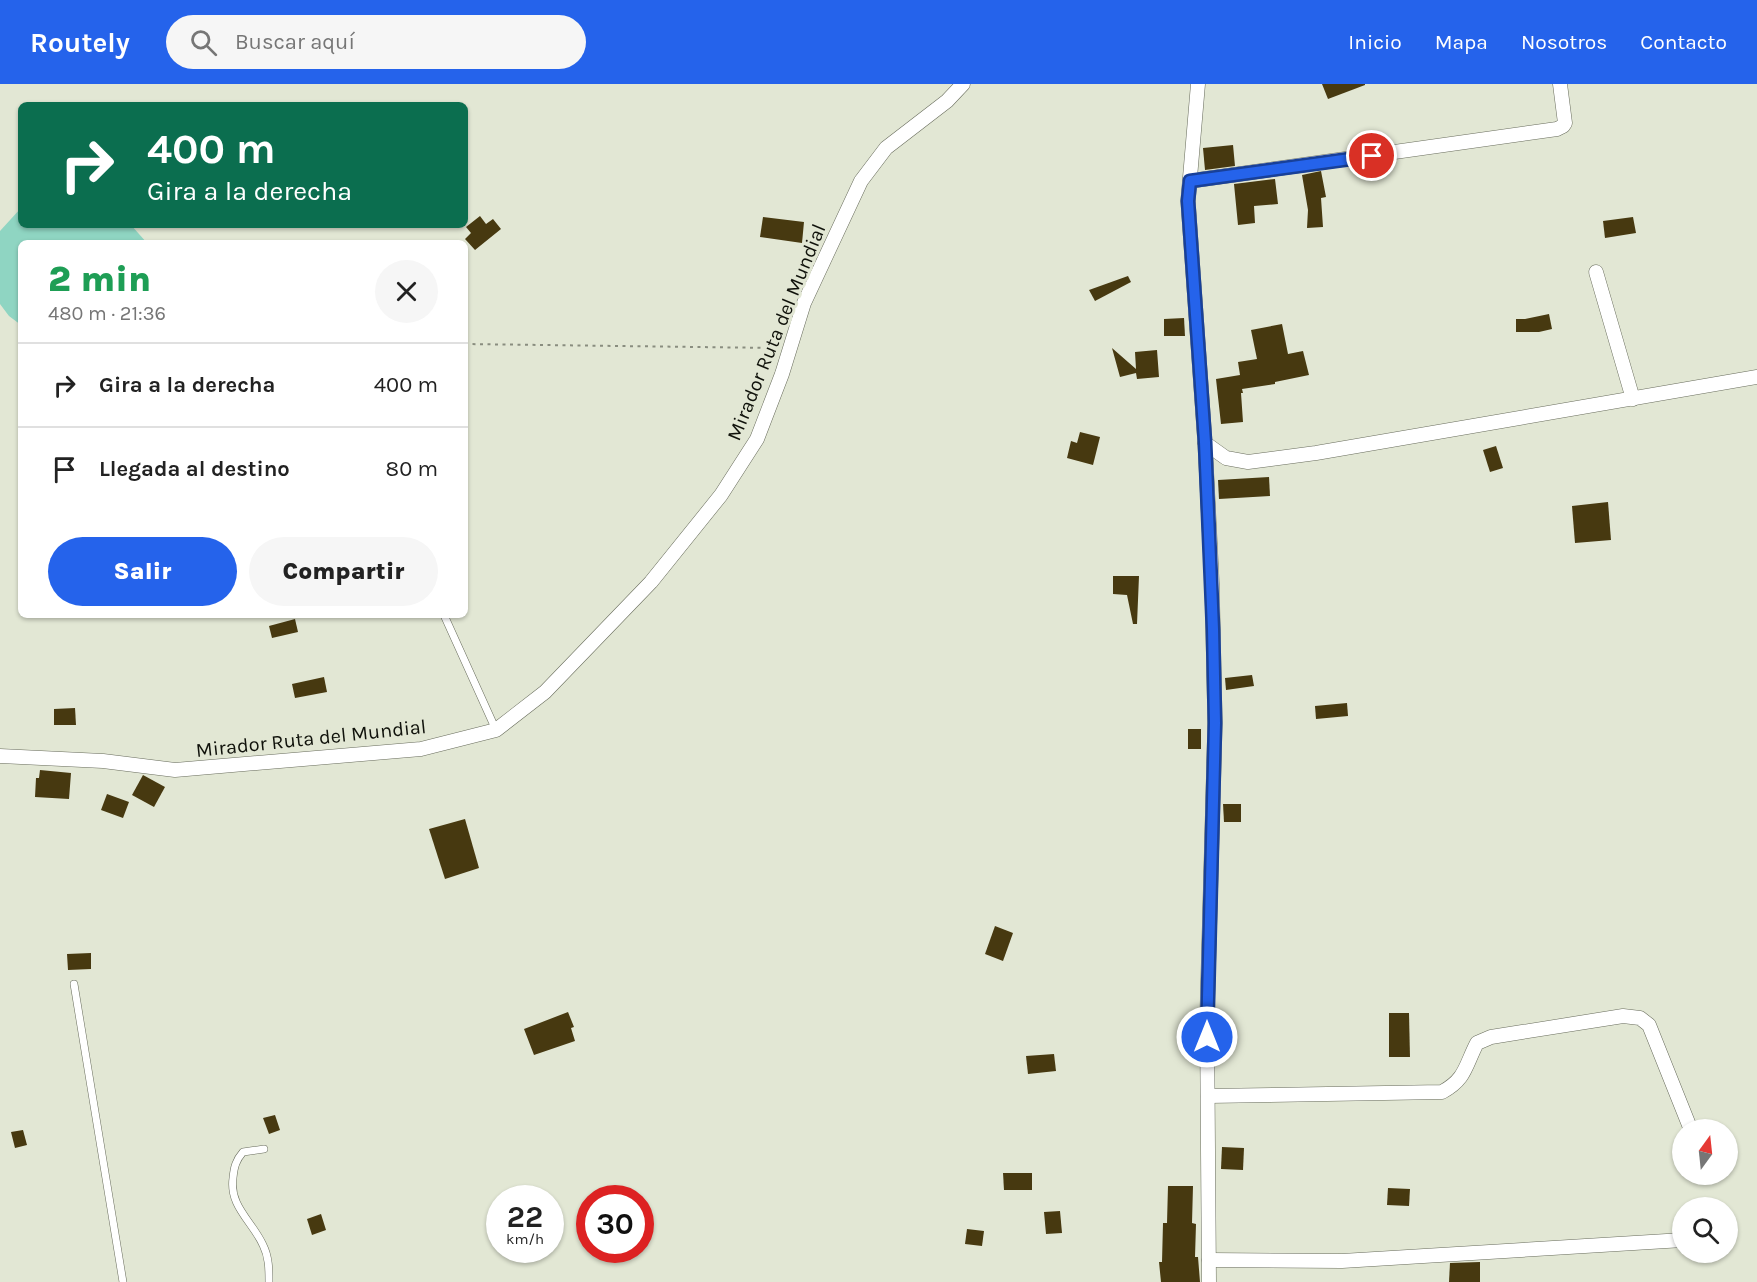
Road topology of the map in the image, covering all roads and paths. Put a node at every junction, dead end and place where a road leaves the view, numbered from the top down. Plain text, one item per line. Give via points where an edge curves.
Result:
1 (963, 84) edge
2 (1198, 84) edge
3 (1560, 84) edge
4 (1190, 181) junction
5 (1596, 272) dead end
6 (468, 344) edge
7 (790, 348) junction
8 (1757, 377) edge
9 (1633, 399) junction
10 (1205, 442) junction
11 (445, 618) edge
12 (496, 730) junction
13 (0, 756) edge
14 (74, 984) dead end
15 (1208, 1096) junction
16 (1687, 1119) edge
17 (264, 1149) dead end
18 (1672, 1241) edge
19 (1209, 1260) junction
20 (123, 1282) edge
21 (269, 1282) edge
22 (1209, 1282) edge

1 - 7 street, Mirador Ruta del Mundial via 947,102 886,148 861,181 804,303
2 - 4 street
3 - 4 street via 1565,123 1557,129
4 - 10 street via 1188,201
5 - 9 street
6 - 7 path
7 - 12 street, Mirador Ruta del Mundial via 757,439 721,495 651,582 544,692
8 - 9 street
9 - 10 street via 1248,462 1226,458
10 - 15 street via 1215,723
11 - 12 lane
12 - 13 street, Mirador Ruta del Mundial via 421,749 175,770 103,761
14 - 20 lane
15 - 16 street via 1442,1092 1462,1078 1477,1043 1491,1037 1623,1016 1640,1018 1650,1025
15 - 19 street
17 - 21 lane via 243,1152 236,1161 231,1190 263,1244 269,1262
18 - 19 street via 1342,1261
19 - 22 street

